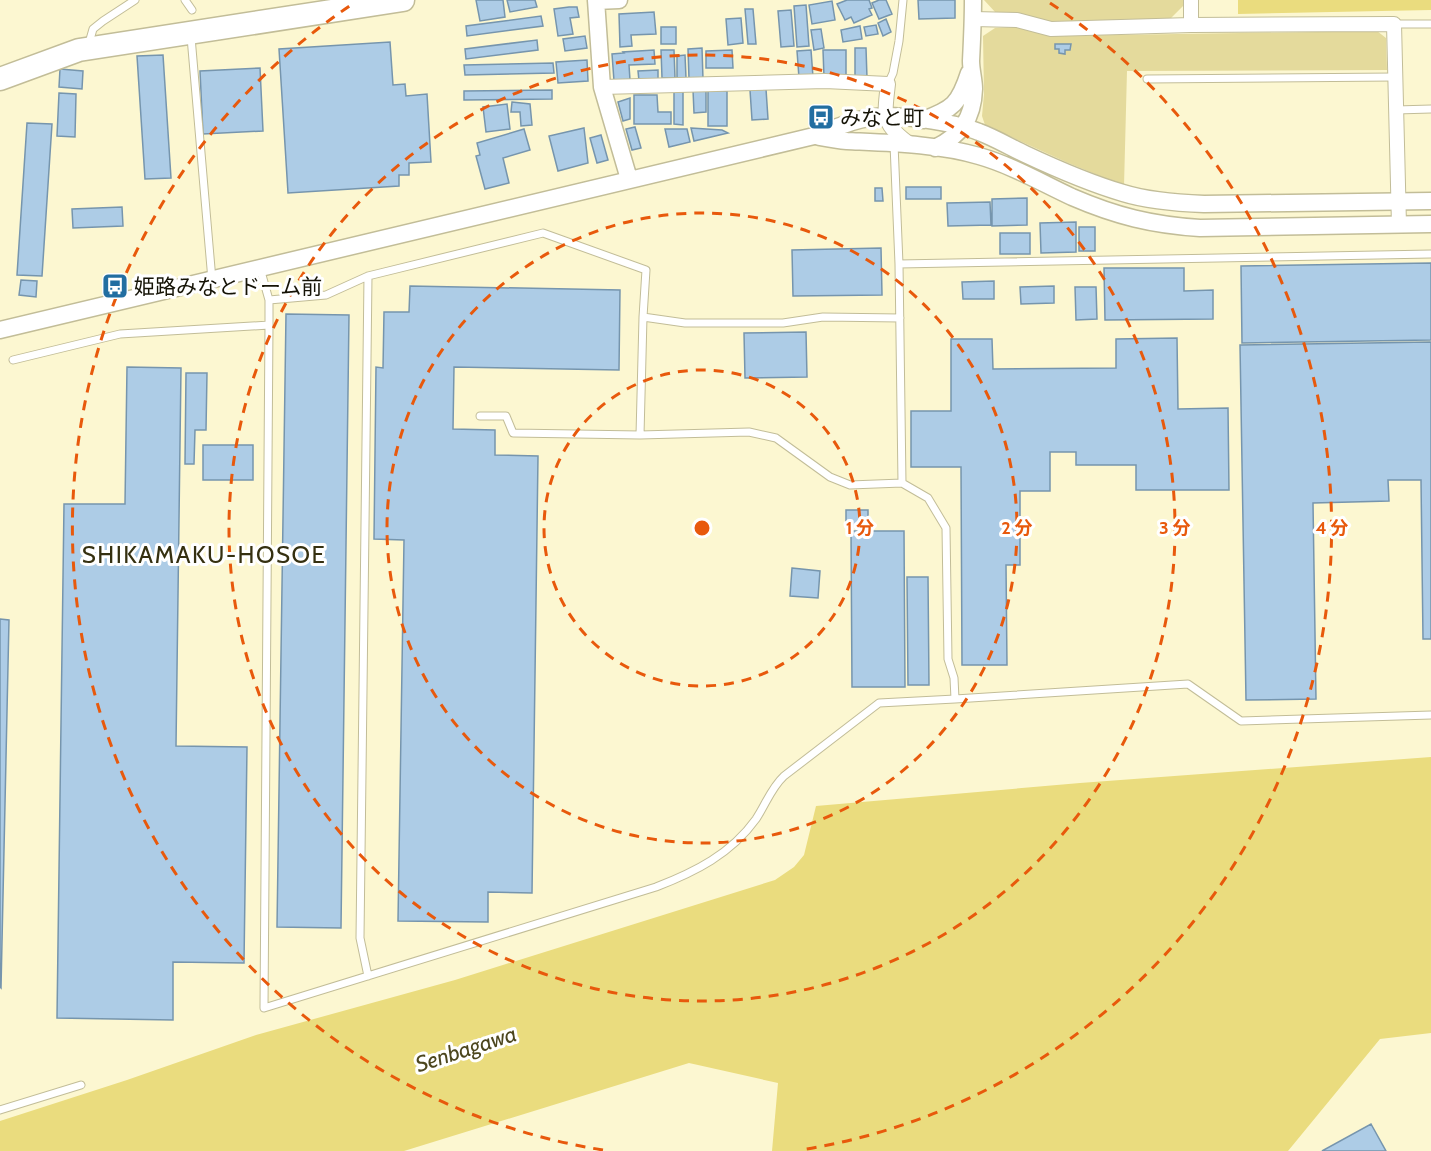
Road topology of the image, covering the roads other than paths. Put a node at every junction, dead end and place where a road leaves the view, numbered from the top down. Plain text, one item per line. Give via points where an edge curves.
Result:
1 (135, 0) edge
2 (185, 0) edge
3 (403, 0) edge
4 (619, 0) edge
5 (903, 0) edge
6 (973, 0) edge
7 (1191, 0) edge
8 (596, 1) edge
9 (192, 10) dead end
10 (973, 19) junction
11 (1394, 24) junction
12 (1431, 24) edge
13 (1191, 26) junction
14 (191, 33) junction
15 (89, 49) junction
16 (971, 65) junction
17 (1395, 77) junction
18 (0, 79) edge
19 (1147, 79) dead end
20 (888, 84) junction
21 (602, 87) junction
22 (958, 100) junction
23 (1431, 109) edge
24 (1396, 110) junction
25 (885, 116) junction
26 (922, 120) junction
27 (963, 127) junction
28 (814, 136) junction
29 (894, 144) junction
30 (911, 145) junction
31 (935, 148) junction
32 (981, 156) junction
33 (629, 179) junction
34 (1431, 201) edge
35 (1399, 202) junction
36 (1431, 224) edge
37 (1399, 225) junction
38 (1431, 254) edge
39 (899, 264) junction
40 (260, 268) junction
41 (368, 276) junction
42 (212, 280) junction
43 (269, 300) junction
44 (643, 317) junction
45 (900, 318) junction
46 (269, 324) junction
47 (0, 330) edge
48 (13, 360) dead end
49 (480, 416) dead end
50 (640, 435) junction
51 (902, 483) junction
52 (955, 699) junction
53 (1431, 715) edge
54 (368, 976) junction
55 (81, 1085) dead end
56 (0, 1110) edge

1 - 15 lane via 93,29
2 - 9 lane
3 - 14 highway
4 - 8 street
5 - 20 lane via 899,41
6 - 10 street
7 - 13 street
8 - 21 street
10 - 13 street via 1017,20 1051,29
10 - 16 street
11 - 12 lane
11 - 13 street
11 - 17 street
14 - 15 highway
14 - 42 lane
15 - 18 highway
16 - 22 street
16 - 27 street via 974,90
17 - 19 lane
17 - 24 street
20 - 21 street via 825,81
20 - 25 street
21 - 33 street
22 - 26 street via 948,109
22 - 27 street
23 - 24 lane
24 - 35 street
25 - 26 street
25 - 28 street via 847,123
25 - 30 street via 892,129
26 - 27 street
27 - 31 street
27 - 32 street via 968,142
27 - 35 street via 1050,166 1148,199 1204,204
28 - 29 street
28 - 33 street
29 - 30 street
29 - 39 lane
30 - 31 street
31 - 32 street
32 - 37 street via 1100,208 1148,223 1200,228
33 - 40 street
34 - 35 street
35 - 37 street
36 - 37 street
38 - 39 lane
39 - 45 lane
40 - 42 street
40 - 43 lane
41 - 43 lane via 326,295
41 - 44 lane via 543,233 646,270
41 - 54 lane via 360,938
42 - 47 street
43 - 46 lane
44 - 45 lane via 685,323
44 - 50 lane
45 - 51 lane
46 - 48 lane via 120,334
46 - 54 lane via 264,1008
49 - 50 lane via 506,417 513,433
50 - 51 lane via 749,432 776,438 830,477 850,485
51 - 52 lane via 928,498 946,528 948,659
52 - 53 lane via 1188,684 1241,721
52 - 54 lane via 879,703 775,784 746,833 718,857 688,874
55 - 56 lane

